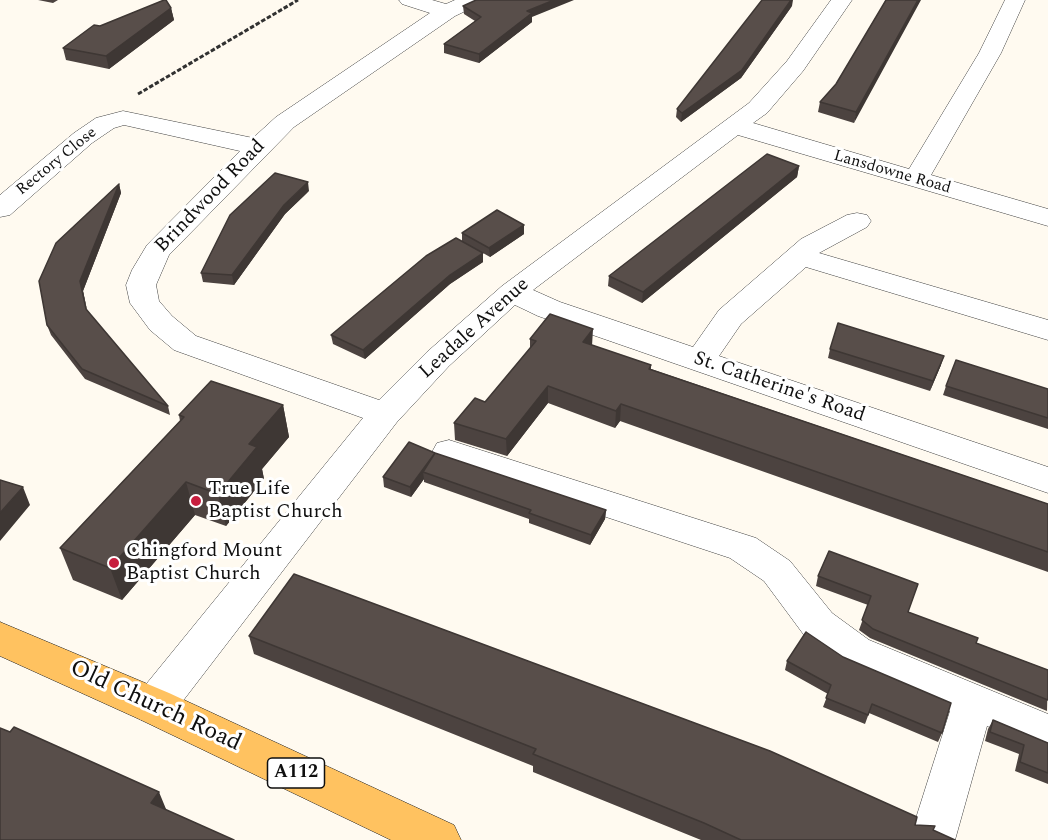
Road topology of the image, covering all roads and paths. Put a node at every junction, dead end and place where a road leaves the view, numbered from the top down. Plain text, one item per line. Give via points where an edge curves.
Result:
1 (298, 0) edge
2 (410, 0) edge
3 (473, 0) edge
4 (842, 0) edge
5 (1016, 0) edge
6 (447, 11) junction
7 (138, 94) joint
8 (123, 118) junction
9 (735, 126) junction
10 (258, 147) junction
11 (916, 179) junction
12 (0, 209) edge
13 (1048, 218) edge
14 (857, 221) dead end
15 (801, 256) junction
16 (512, 292) junction
17 (1048, 330) edge
18 (700, 361) junction
19 (385, 414) junction
20 (449, 452) dead end
21 (1048, 480) edge
22 (0, 638) edge
23 (974, 700) junction
24 (154, 706) junction
25 (1048, 733) edge
26 (438, 840) edge
27 (932, 840) edge

1 - 7 path
2 - 6 street
3 - 6 street, Brindwood Road
4 - 9 street, Leadale Avenue via 777,88
5 - 11 street via 990,53
6 - 10 street, Brindwood Road via 285,122
7 - 8 street
8 - 10 street
8 - 12 street, Rectory Close via 105,123 83,138
9 - 11 street, Lansdowne Road
9 - 16 street, Leadale Avenue
10 - 19 street, Brindwood Road via 157,251 141,285 145,303 185,343
11 - 13 street, Lansdowne Road
14 - 15 street via 812,245
15 - 17 street
15 - 18 street via 730,317
16 - 18 street, St. Catherine's Road via 549,309
16 - 19 street, Leadale Avenue
18 - 21 street, St. Catherine's Road
19 - 24 street, Leadale Avenue
20 - 23 street via 743,548 777,571 818,624 855,652
22 - 24 main road, Old Church Road / A112
23 - 25 street
23 - 27 street
24 - 26 main road, Old Church Road / A112

